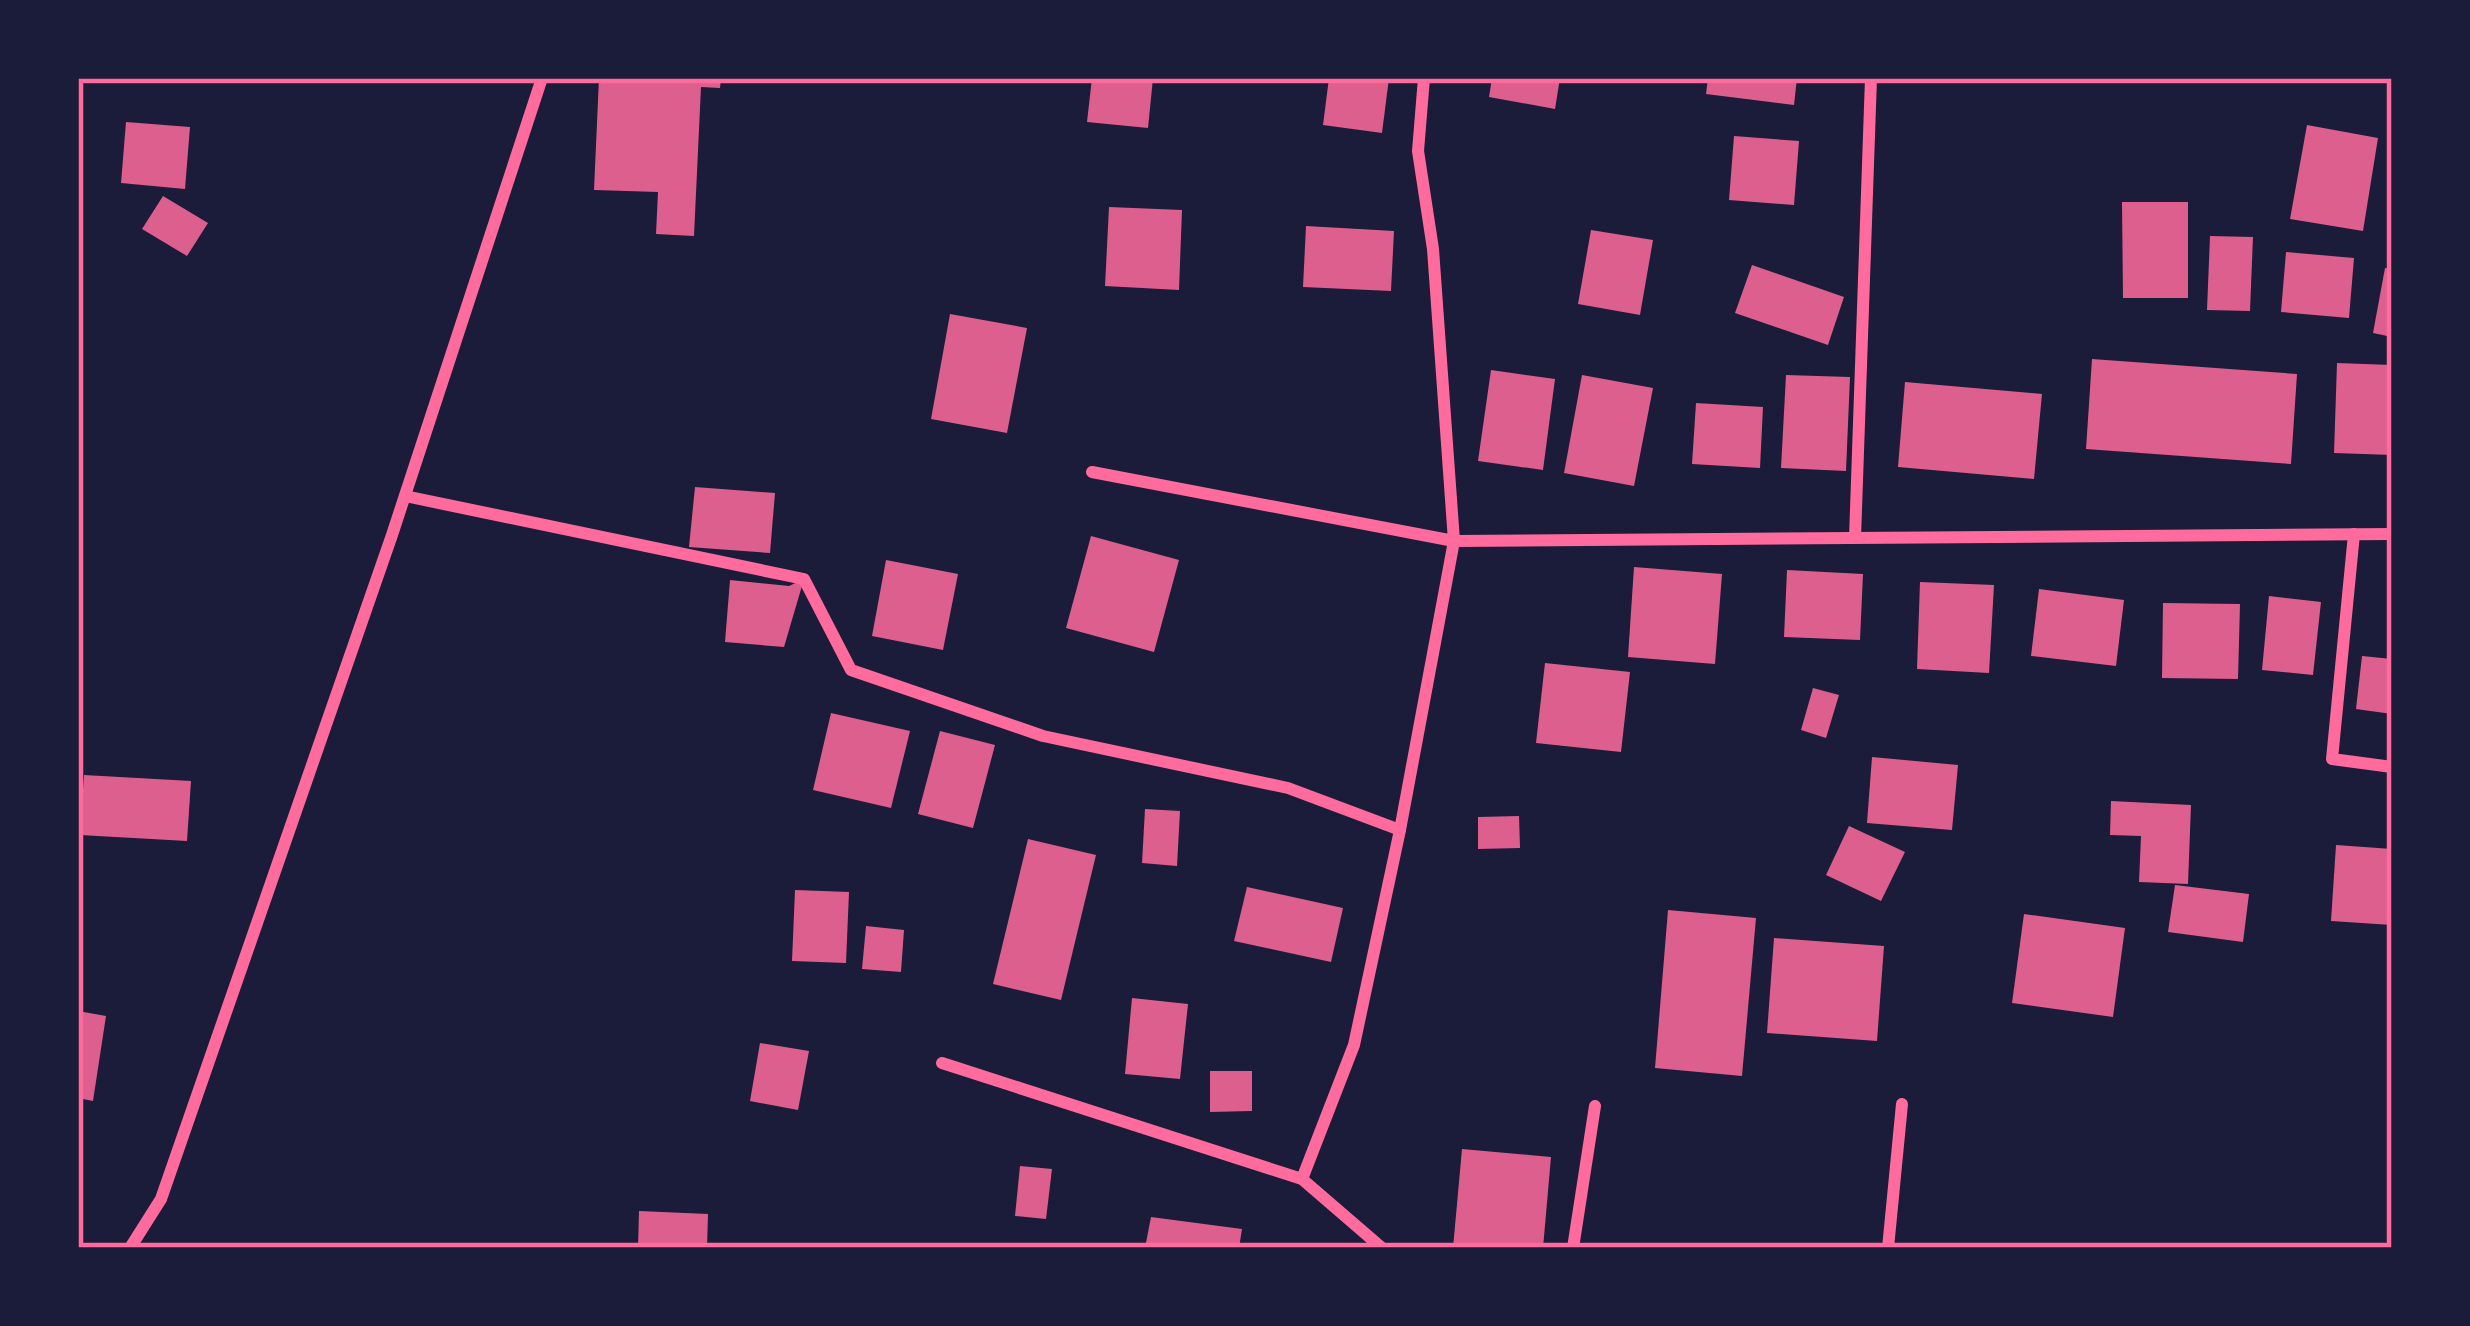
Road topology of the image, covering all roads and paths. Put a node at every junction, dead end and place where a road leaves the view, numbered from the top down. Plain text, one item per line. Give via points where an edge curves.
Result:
1 (542, 78) edge
2 (1424, 78) edge
3 (1871, 78) edge
4 (1092, 472) dead end
5 (405, 496) junction
6 (2354, 534) junction
7 (2392, 534) edge
8 (1855, 538) junction
9 (1454, 541) junction
10 (2392, 767) edge
11 (1400, 830) junction
12 (942, 1063) dead end
13 (1902, 1104) dead end
14 (1595, 1106) dead end
15 (1302, 1179) junction
16 (130, 1248) edge
17 (1382, 1248) edge
18 (1573, 1248) edge
19 (1888, 1248) edge

1 - 5 street
2 - 9 street via 1418,152
3 - 8 street
4 - 9 street
5 - 11 street via 803,579 850,670 1043,736 1288,788
5 - 16 street via 161,1199
6 - 7 street
6 - 8 street
6 - 10 street via 2332,759
8 - 9 street
9 - 11 street
11 - 15 street via 1354,1045
12 - 15 street
13 - 19 street
14 - 18 street
15 - 17 street

